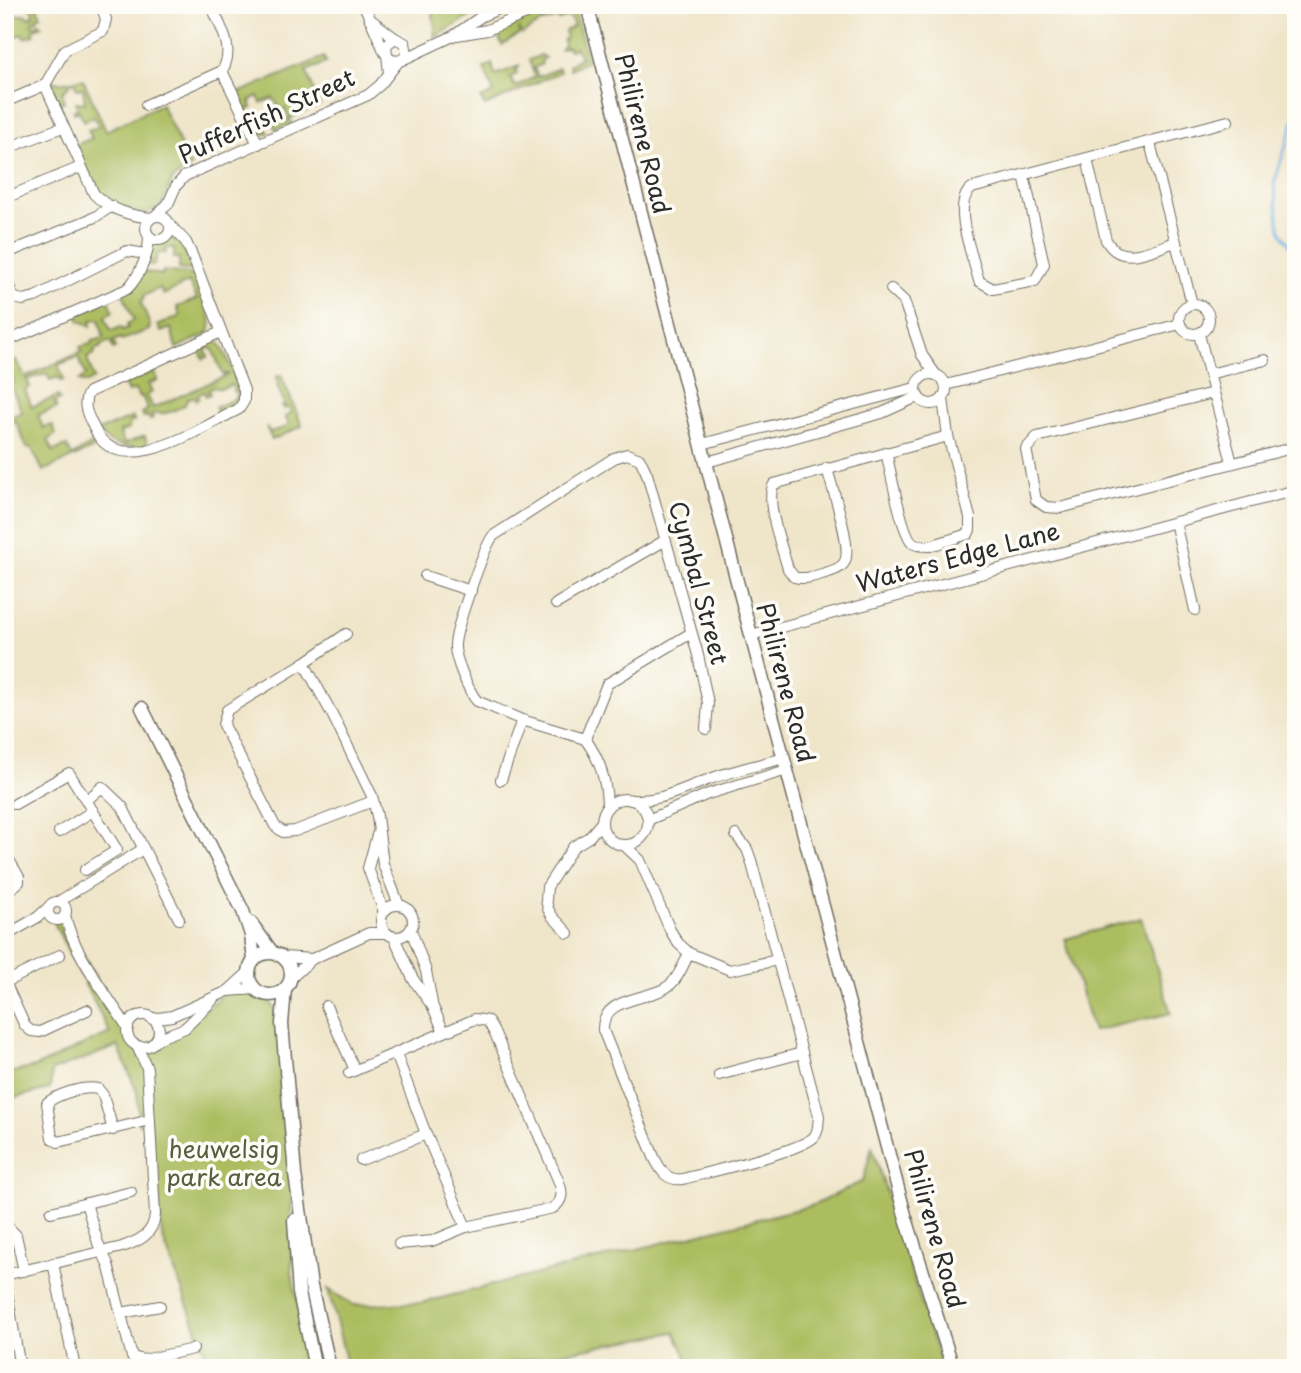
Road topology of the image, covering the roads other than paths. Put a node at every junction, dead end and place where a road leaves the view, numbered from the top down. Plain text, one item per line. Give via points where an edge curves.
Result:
1 (101, 5) edge
2 (211, 5) edge
3 (364, 5) edge
4 (508, 5) edge
5 (548, 5) edge
6 (587, 5) edge
7 (370, 19) junction
8 (453, 36) junction
9 (400, 41) junction
10 (426, 48) junction
11 (386, 55) junction
12 (400, 60) junction
13 (222, 71) junction
14 (389, 73) junction
15 (45, 85) junction
16 (5, 102) edge
17 (146, 105) dead end
18 (1228, 121) dead end
19 (63, 127) junction
20 (258, 144) junction
21 (1150, 144) junction
22 (5, 149) edge
23 (1087, 159) junction
24 (81, 167) junction
25 (1024, 175) junction
26 (5, 198) edge
27 (168, 204) junction
28 (112, 206) junction
29 (135, 217) junction
30 (153, 217) junction
31 (160, 231) junction
32 (1176, 242) junction
33 (148, 251) junction
34 (5, 254) edge
35 (5, 278) edge
36 (891, 289) dead end
37 (10, 300) edge
38 (1192, 304) junction
39 (1180, 324) junction
40 (220, 332) junction
41 (1199, 334) junction
42 (5, 342) edge
43 (922, 355) junction
44 (1265, 360) dead end
45 (1209, 374) junction
46 (936, 375) junction
47 (921, 377) junction
48 (946, 385) junction
49 (916, 392) junction
50 (1213, 393) junction
51 (938, 402) junction
52 (763, 428) junction
53 (948, 436) junction
54 (702, 444) junction
55 (768, 445) junction
56 (1288, 449) dead end
57 (886, 452) junction
58 (707, 462) junction
59 (1232, 463) junction
60 (827, 468) junction
61 (1296, 490) edge
62 (1175, 523) junction
63 (664, 541) junction
64 (425, 576) dead end
65 (471, 591) junction
66 (556, 604) dead end
67 (1195, 610) dead end
68 (691, 633) junction
69 (346, 634) dead end
70 (751, 635) junction
71 (304, 663) junction
72 (142, 708) dead end
73 (522, 720) junction
74 (706, 729) dead end
75 (584, 739) junction
76 (785, 764) junction
77 (712, 778) junction
78 (501, 780) dead end
79 (607, 781) junction
80 (715, 792) junction
81 (87, 800) junction
82 (628, 800) junction
83 (373, 801) junction
84 (15, 804) dead end
85 (607, 808) junction
86 (93, 811) junction
87 (648, 820) junction
88 (602, 822) junction
89 (379, 831) junction
90 (59, 832) dead end
91 (736, 835) dead end
92 (589, 837) junction
93 (641, 838) junction
94 (610, 839) junction
95 (624, 845) junction
96 (143, 849) junction
97 (5, 853) edge
98 (640, 860) junction
99 (85, 870) dead end
100 (389, 877) junction
101 (374, 884) junction
102 (5, 893) edge
103 (399, 905) junction
104 (243, 911) junction
105 (59, 913) junction
106 (382, 915) junction
107 (179, 919) dead end
108 (411, 930) junction
109 (369, 933) junction
110 (568, 933) dead end
111 (390, 935) junction
112 (5, 936) edge
113 (689, 953) junction
114 (60, 955) dead end
115 (278, 955) junction
116 (421, 956) junction
117 (312, 959) junction
118 (778, 960) junction
119 (405, 963) junction
120 (251, 966) junction
121 (5, 982) edge
122 (288, 984) junction
123 (228, 991) junction
124 (261, 992) junction
125 (214, 998) junction
126 (114, 1005) junction
127 (327, 1006) dead end
128 (433, 1007) junction
129 (87, 1010) dead end
130 (141, 1016) junction
131 (172, 1016) junction
132 (152, 1018) junction
133 (282, 1024) junction
134 (128, 1028) junction
135 (444, 1032) junction
136 (156, 1040) junction
137 (137, 1046) junction
138 (802, 1053) junction
139 (396, 1054) junction
140 (146, 1068) junction
141 (719, 1075) dead end
142 (150, 1120) junction
143 (113, 1130) junction
144 (426, 1134) junction
145 (361, 1160) dead end
146 (295, 1174) junction
147 (131, 1192) dead end
148 (86, 1203) junction
149 (51, 1212) dead end
150 (466, 1227) junction
151 (5, 1229) edge
152 (400, 1244) dead end
153 (101, 1251) junction
154 (53, 1263) junction
155 (24, 1270) junction
156 (5, 1278) edge
157 (160, 1306) dead end
158 (121, 1313) junction
159 (193, 1349) dead end
160 (20, 1368) edge
161 (75, 1368) edge
162 (315, 1368) edge
163 (330, 1368) edge
164 (953, 1368) edge

1 - 15 street via 106,19 103,31 65,50
2 - 13 street via 228,45
3 - 7 street, Pufferfish Street
4 - 8 street, Pufferfish Street
5 - 8 street, Pufferfish Street via 487,30
6 - 54 street, Philirene Road
7 - 9 street
7 - 11 street, Pufferfish Street
8 - 10 street, Pufferfish Street
9 - 10 street
9 - 11 street via 388,42
9 - 12 street, Pufferfish Street via 408,50
10 - 12 street, Pufferfish Street
11 - 12 street
11 - 14 street, Pufferfish Street
12 - 14 street, Pufferfish Street
13 - 17 street
13 - 20 street
14 - 20 street, Pufferfish Street via 368,95
15 - 16 street
15 - 19 street
18 - 21 street
19 - 22 street
19 - 24 street
20 - 27 street, Pufferfish Street via 184,176
21 - 23 street
21 - 32 street
23 - 25 street
23 - 32 street via 1114,252 1126,256
24 - 26 street
24 - 28 street via 94,194
25 - 25 street via 972,188 964,196 961,211 979,281 993,289 1035,281 1044,264
27 - 30 street, Pufferfish Street
27 - 31 street
28 - 29 street
28 - 34 street
29 - 30 street
29 - 31 street
30 - 31 street, Pufferfish Street
30 - 31 street via 162,216
31 - 33 street, Pufferfish Street
31 - 40 street via 182,237
32 - 38 street
33 - 37 street via 127,251 35,297
33 - 42 street, Pufferfish Street via 135,280 123,291
35 - 37 street
36 - 43 street via 904,301
38 - 39 street via 1182,310
38 - 41 street via 1204,307 1209,315 1208,327
39 - 41 street via 1188,333
39 - 48 street
40 - 40 street via 89,392 85,406 100,439 124,451 146,452 239,409 244,390
41 - 45 street
43 - 46 street
43 - 47 street
44 - 45 street
45 - 50 street
46 - 47 street
46 - 48 street
47 - 49 street
48 - 51 street
49 - 51 street via 924,403
49 - 52 street
49 - 55 street via 882,413
50 - 59 street
50 - 59 street via 1037,437 1027,449 1033,492 1041,504 1060,508
51 - 53 street
52 - 54 street
52 - 55 street
53 - 57 street
53 - 57 street via 970,530 965,536 930,546 913,543 907,534
54 - 58 street, Philirene Road
55 - 58 street
56 - 59 street
57 - 60 street
58 - 70 street, Philirene Road
60 - 60 street via 779,481 771,489 788,569 798,579 835,570 846,559
61 - 62 street, Waters Edge Lane
62 - 67 street
62 - 70 street, Waters Edge Lane
63 - 65 street, Cymbal Street via 643,463 627,454 498,531 486,546
63 - 66 street
63 - 68 street, Cymbal Street
64 - 65 street
65 - 73 street via 455,645 473,697 483,706
68 - 74 street, Cymbal Street via 708,703
68 - 75 street via 607,684
69 - 71 street
70 - 76 street, Philirene Road
71 - 83 street
71 - 83 street via 227,710 223,720 226,732 275,826 283,832
72 - 104 street
73 - 75 street
73 - 78 street
75 - 79 street
76 - 77 street
76 - 80 street
76 - 164 street, Philirene Road via 905,1214
77 - 80 street
77 - 82 street via 665,798
79 - 82 street
79 - 85 street
80 - 87 street
81 - 84 street via 69,773
81 - 86 street
81 - 96 street via 102,787 122,806
82 - 85 street
82 - 87 street via 644,810
83 - 89 street
85 - 88 street
86 - 90 street
86 - 99 street via 117,850
87 - 93 street
88 - 92 street
88 - 94 street
89 - 100 street
89 - 101 street via 368,864
91 - 118 street via 751,860
92 - 94 street
92 - 110 street via 573,847 545,893 552,916
93 - 95 street
93 - 98 street
94 - 95 street
95 - 98 street
96 - 105 street via 68,895
96 - 107 street
97 - 102 street via 19,882
98 - 113 street via 670,930
100 - 101 street
100 - 103 street
101 - 106 street
103 - 106 street
103 - 108 street via 411,915
104 - 115 street
104 - 120 street via 252,939
105 - 112 street via 38,917
105 - 126 street via 99,987
106 - 109 street
106 - 111 street via 381,923
108 - 111 street via 403,936
108 - 116 street
109 - 111 street
109 - 117 street
111 - 119 street
113 - 118 street via 730,970
113 - 138 street via 671,984 612,1008 603,1021 664,1175 683,1179 789,1149 814,1136 819,1116
114 - 121 street
115 - 117 street
115 - 120 street via 259,956
115 - 122 street via 290,966
116 - 119 street
116 - 128 street
117 - 122 street
118 - 138 street
119 - 128 street
120 - 123 street
120 - 124 street via 252,984
121 - 129 street via 31,1031
122 - 124 street via 275,995
122 - 133 street
123 - 124 street
123 - 125 street
124 - 133 street
125 - 131 street
125 - 136 street via 184,1028
126 - 130 street
126 - 134 street
127 - 139 street via 352,1071
128 - 135 street
130 - 132 street
130 - 134 street
131 - 132 street
131 - 136 street
132 - 136 street via 159,1028
133 - 146 street
134 - 137 street via 129,1039
135 - 139 street
135 - 150 street via 474,1019 490,1025 562,1193 554,1208
136 - 137 street
136 - 140 street
137 - 140 street
138 - 141 street
139 - 144 street
140 - 142 street
142 - 143 street
142 - 153 street via 154,1225 139,1240
143 - 143 street via 55,1141 47,1103 80,1090 98,1089
144 - 145 street
144 - 150 street
146 - 162 street via 298,1285
146 - 163 street via 307,1266
147 - 148 street
148 - 149 street
148 - 153 street
150 - 152 street via 432,1241
151 - 155 street via 16,1234
153 - 154 street
153 - 158 street
154 - 155 street
154 - 161 street
155 - 156 street
156 - 160 street
157 - 158 street
158 - 159 street via 134,1360

